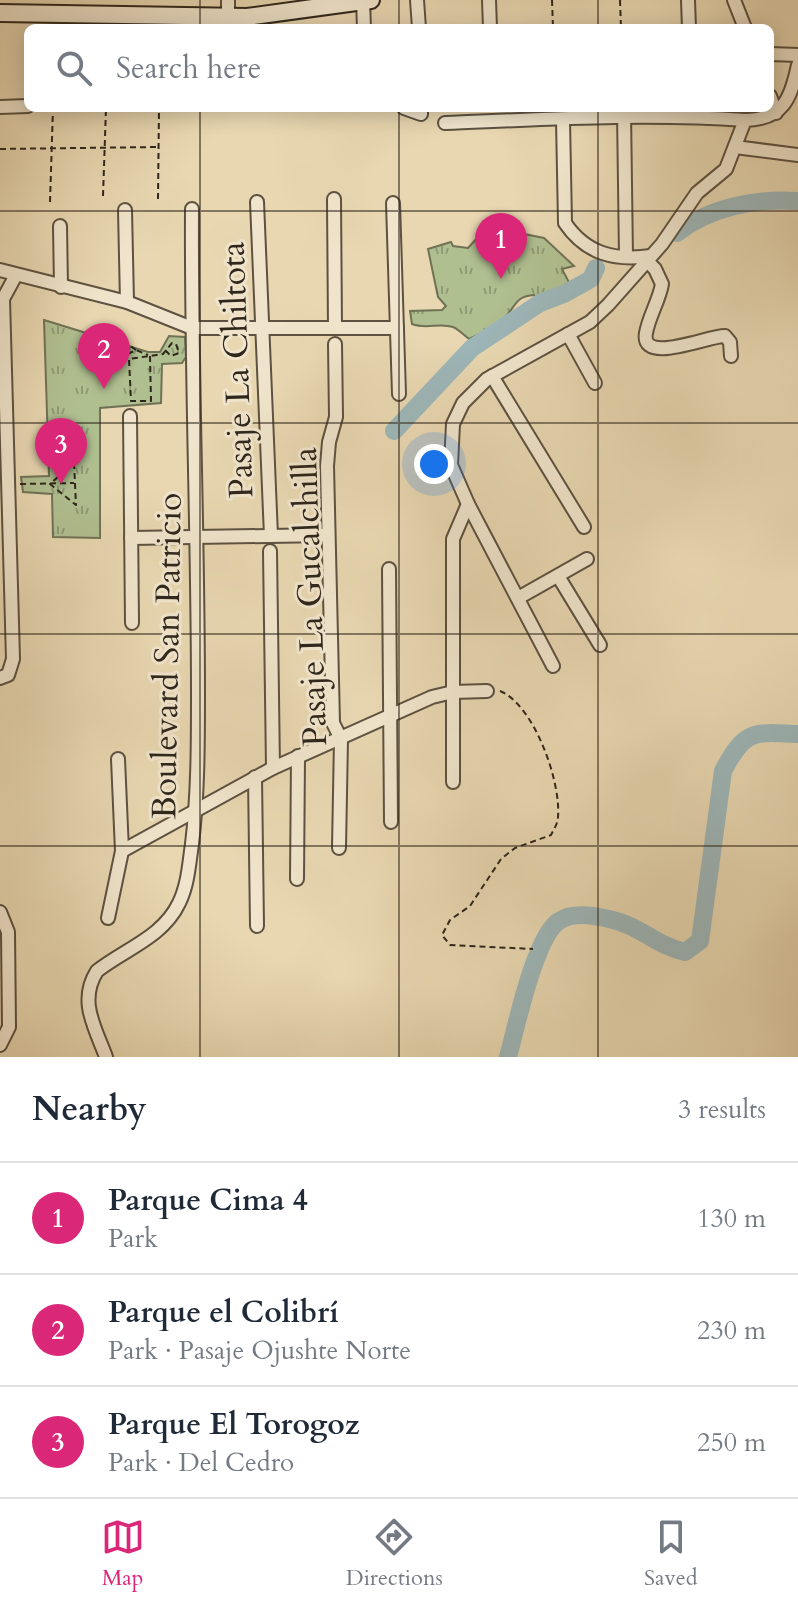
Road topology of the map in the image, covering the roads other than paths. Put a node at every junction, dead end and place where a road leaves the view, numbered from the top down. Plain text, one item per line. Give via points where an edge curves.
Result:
1 (417, 0) edge
2 (489, 0) edge
3 (688, 0) edge
4 (734, 0) edge
5 (366, 1) edge
6 (293, 6) edge
7 (40, 7) edge
8 (94, 8) edge
9 (161, 8) edge
10 (0, 13) edge
11 (234, 16) edge
12 (364, 24) edge
13 (419, 24) edge
14 (490, 24) edge
15 (689, 24) edge
16 (743, 24) edge
17 (774, 54) edge
18 (798, 55) edge
19 (798, 65) edge
20 (24, 106) edge
21 (0, 107) edge
22 (786, 109) edge
23 (624, 112) edge
24 (492, 114) edge
25 (563, 120) junction
26 (745, 120) junction
27 (445, 123) dead end
28 (735, 147) junction
29 (798, 155) edge
30 (334, 199) dead end
31 (257, 202) dead end
32 (393, 203) dead end
33 (192, 209) dead end
34 (125, 210) dead end
35 (60, 226) dead end
36 (626, 257) junction
37 (649, 258) junction
38 (0, 270) edge
39 (16, 275) junction
40 (61, 287) junction
41 (2, 299) edge
42 (127, 302) junction
43 (192, 328) junction
44 (264, 328) junction
45 (335, 328) junction
46 (397, 328) junction
47 (568, 334) junction
48 (335, 344) dead end
49 (731, 356) dead end
50 (2, 359) edge
51 (492, 376) junction
52 (595, 383) dead end
53 (399, 394) dead end
54 (130, 416) dead end
55 (3, 420) edge
56 (4, 485) edge
57 (468, 504) junction
58 (584, 527) dead end
59 (328, 535) junction
60 (271, 536) junction
61 (198, 537) junction
62 (131, 538) junction
63 (5, 550) edge
64 (270, 551) dead end
65 (587, 559) dead end
66 (389, 569) dead end
67 (558, 576) junction
68 (518, 598) junction
69 (6, 617) edge
70 (132, 623) dead end
71 (600, 645) dead end
72 (553, 666) dead end
73 (0, 678) edge
74 (487, 691) road end
75 (453, 692) junction
76 (390, 716) junction
77 (341, 739) junction
78 (298, 756) junction
79 (118, 759) dead end
80 (273, 768) junction
81 (255, 777) junction
82 (453, 782) dead end
83 (196, 811) junction
84 (391, 822) dead end
85 (339, 848) dead end
86 (122, 851) junction
87 (297, 879) dead end
88 (0, 912) edge
89 (108, 918) dead end
90 (257, 926) dead end
91 (0, 1045) edge
92 (106, 1057) edge

1 - 13 street
2 - 14 street
3 - 15 street
4 - 16 street
5 - 6 street
5 - 12 street
6 - 11 street
7 - 8 street
7 - 10 street
8 - 9 street
9 - 11 street
17 - 18 street
19 - 22 street
20 - 21 street
22 - 26 street
23 - 25 street
23 - 26 street
23 - 36 street
24 - 25 street
24 - 27 street
25 - 36 street via 565,223 590,250
26 - 28 street
28 - 29 street
28 - 37 street via 726,169 697,193
30 - 45 street
31 - 44 street, Pasaje La Chiltota
32 - 46 street
33 - 43 street, Boulevard San Patricio
34 - 42 street
35 - 40 street
36 - 37 street
37 - 47 street via 590,322
37 - 49 street via 662,284 646,333 648,345 666,349 725,336
38 - 39 street
39 - 40 street
39 - 41 street
40 - 42 street
41 - 50 street
42 - 43 street
43 - 44 street
43 - 61 street, Boulevard San Patricio
44 - 45 street
44 - 60 street, Pasaje La Chiltota
45 - 46 street
46 - 53 street
47 - 51 street
47 - 52 street
48 - 59 street, Pasaje La Gucalchilla
50 - 55 street
51 - 57 street via 463,403 453,424 451,465
51 - 58 street
54 - 62 street
55 - 56 street
56 - 63 street
57 - 68 street
57 - 75 street via 453,539
59 - 60 street
59 - 77 street, Pasaje La Gucalchilla via 333,723
60 - 61 street
61 - 62 street
61 - 83 street, Boulevard San Patricio
62 - 70 street
63 - 69 street
64 - 80 street
65 - 67 street
66 - 76 street
67 - 68 street
67 - 71 street
68 - 72 street
69 - 73 street via 12,668
74 - 75 street
75 - 76 street
75 - 82 street
76 - 77 street
76 - 84 street
77 - 78 street
77 - 85 street, Pasaje La Gucalchilla
78 - 80 street
78 - 87 street
79 - 86 street
80 - 81 street
81 - 83 street
81 - 90 street
83 - 86 street
83 - 92 street, Boulevard San Patricio via 188,877 171,918 97,971 90,982 88,1006
86 - 89 street
88 - 91 street via 8,932 9,1027

